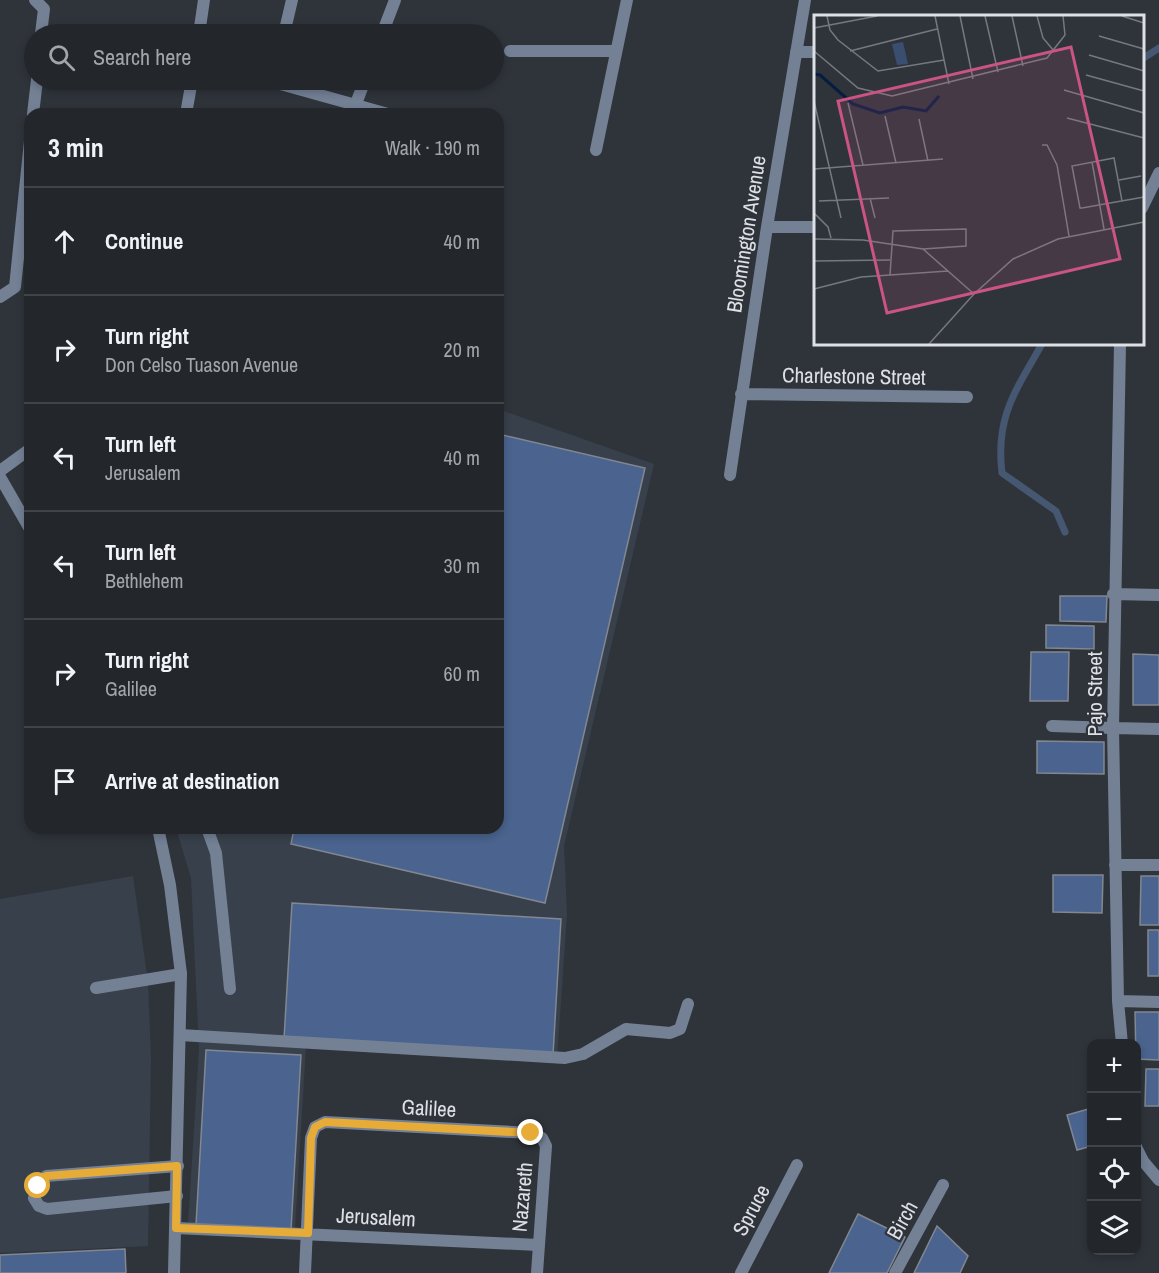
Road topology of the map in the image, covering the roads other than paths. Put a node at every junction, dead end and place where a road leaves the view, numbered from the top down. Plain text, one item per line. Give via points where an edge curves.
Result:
1 (36, 0) edge
2 (204, 0) edge
3 (292, 0) edge
4 (395, 0) edge
5 (627, 0) edge
6 (805, 0) edge
7 (42, 24) edge
8 (200, 24) edge
9 (286, 24) edge
10 (386, 24) edge
11 (510, 51) dead end
12 (616, 51) junction
13 (796, 52) junction
14 (814, 52) edge
15 (36, 90) edge
16 (190, 90) edge
17 (300, 90) edge
18 (361, 90) edge
19 (34, 108) edge
20 (187, 108) edge
21 (351, 108) edge
22 (354, 108) edge
23 (596, 150) dead end
24 (1159, 173) edge
25 (24, 199) edge
26 (1144, 206) edge
27 (766, 227) junction
28 (814, 227) edge
29 (0, 297) edge
30 (1120, 345) edge
31 (741, 394) junction
32 (967, 397) dead end
33 (24, 453) edge
34 (0, 471) edge
35 (730, 475) dead end
36 (0, 477) edge
37 (24, 518) edge
38 (1113, 594) junction
39 (1159, 595) edge
40 (1052, 726) dead end
41 (1113, 728) junction
42 (1159, 729) edge
43 (159, 834) edge
44 (209, 834) edge
45 (1115, 865) junction
46 (1159, 865) edge
47 (181, 974) junction
48 (96, 988) dead end
49 (230, 988) dead end
50 (1118, 1001) junction
51 (1159, 1002) edge
52 (688, 1004) dead end
53 (180, 1035) junction
54 (1122, 1039) edge
55 (531, 1133) joint
56 (1141, 1156) edge
57 (177, 1166) junction
58 (797, 1166) dead end
59 (1159, 1180) edge
60 (943, 1185) dead end
61 (177, 1196) junction
62 (176, 1228) junction
63 (308, 1233) junction
64 (537, 1245) junction
65 (174, 1273) edge
66 (305, 1273) edge
67 (537, 1273) edge
68 (741, 1273) edge
69 (895, 1273) edge

1 - 7 street via 44,9
2 - 8 street
3 - 9 street
4 - 10 street
5 - 12 street
6 - 13 street, Bloomington Avenue
11 - 12 street
12 - 23 street
13 - 14 street
13 - 27 street, Bloomington Avenue
15 - 19 street
16 - 20 street
17 - 21 street
18 - 22 street
24 - 26 street
25 - 29 street via 15,287
27 - 28 street
27 - 31 street, Bloomington Avenue
30 - 38 street, Pajo Street
31 - 32 street, Charlestone Street
31 - 35 street, Bloomington Avenue
33 - 34 street
36 - 37 street
38 - 39 street
38 - 41 street, Pajo Street
40 - 41 street
41 - 42 street
41 - 45 street, Pajo Street
43 - 47 street
44 - 49 street via 216,853
45 - 46 street
45 - 50 street, Pajo Street
47 - 48 street
47 - 53 street
50 - 51 street
50 - 54 street, Pajo Street
52 - 53 street via 680,1029 670,1033 621,1031 583,1054 565,1058
53 - 57 street
55 - 63 street, Galilee via 325,1122 315,1127 311,1138
55 - 64 street, Nazareth via 542,1138 546,1146
56 - 59 street
57 - 61 street
57 - 61 street via 46,1176 34,1198 47,1209
58 - 68 street, Spruce
60 - 69 street, Birch
61 - 62 street
62 - 63 street, Jerusalem
62 - 65 street
63 - 64 street, Jerusalem
63 - 66 street
64 - 67 street, Nazareth

